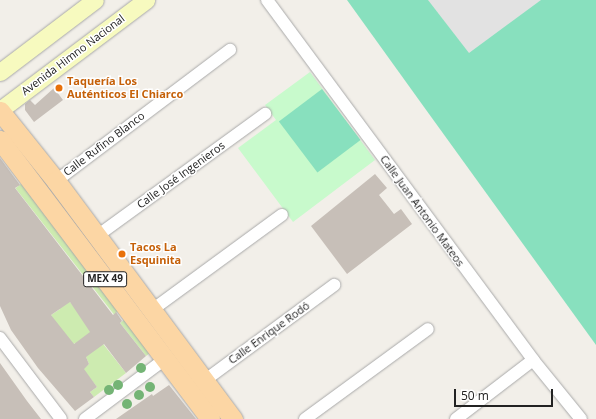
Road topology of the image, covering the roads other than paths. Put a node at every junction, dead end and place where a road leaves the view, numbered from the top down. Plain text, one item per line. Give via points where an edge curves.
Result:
1 (95, 0) edge
2 (146, 0) edge
3 (267, 0) edge
4 (230, 50) dead end
5 (0, 72) edge
6 (0, 111) edge
7 (265, 114) dead end
8 (0, 140) edge
9 (56, 181) junction
10 (282, 215) dead end
11 (97, 236) junction
12 (334, 285) dead end
13 (152, 310) junction
14 (428, 329) dead end
15 (0, 338) edge
16 (165, 359) junction
17 (533, 360) junction
18 (204, 381) junction
19 (61, 419) edge
20 (85, 419) edge
21 (210, 419) edge
22 (233, 419) edge
23 (305, 419) edge
24 (456, 419) edge
25 (580, 419) edge

1 - 5 main road
2 - 6 main road, Avenida Himno Nacional
3 - 17 street, Calle Juan Antonio Mateos
4 - 9 street, Calle Rufino Blanco
6 - 9 main road, MEX 49
7 - 11 street, Calle José Ingenieros
8 - 16 main road, MEX 49
9 - 11 main road, MEX 49
10 - 13 street
11 - 13 main road, MEX 49
12 - 18 street, Calle Enrique Rodó
13 - 18 main road, MEX 49
14 - 23 street
15 - 19 street
16 - 20 street
16 - 21 main road, MEX 49
17 - 24 street
17 - 25 street, Calle Juan Antonio Mateos
18 - 22 main road, MEX 49

